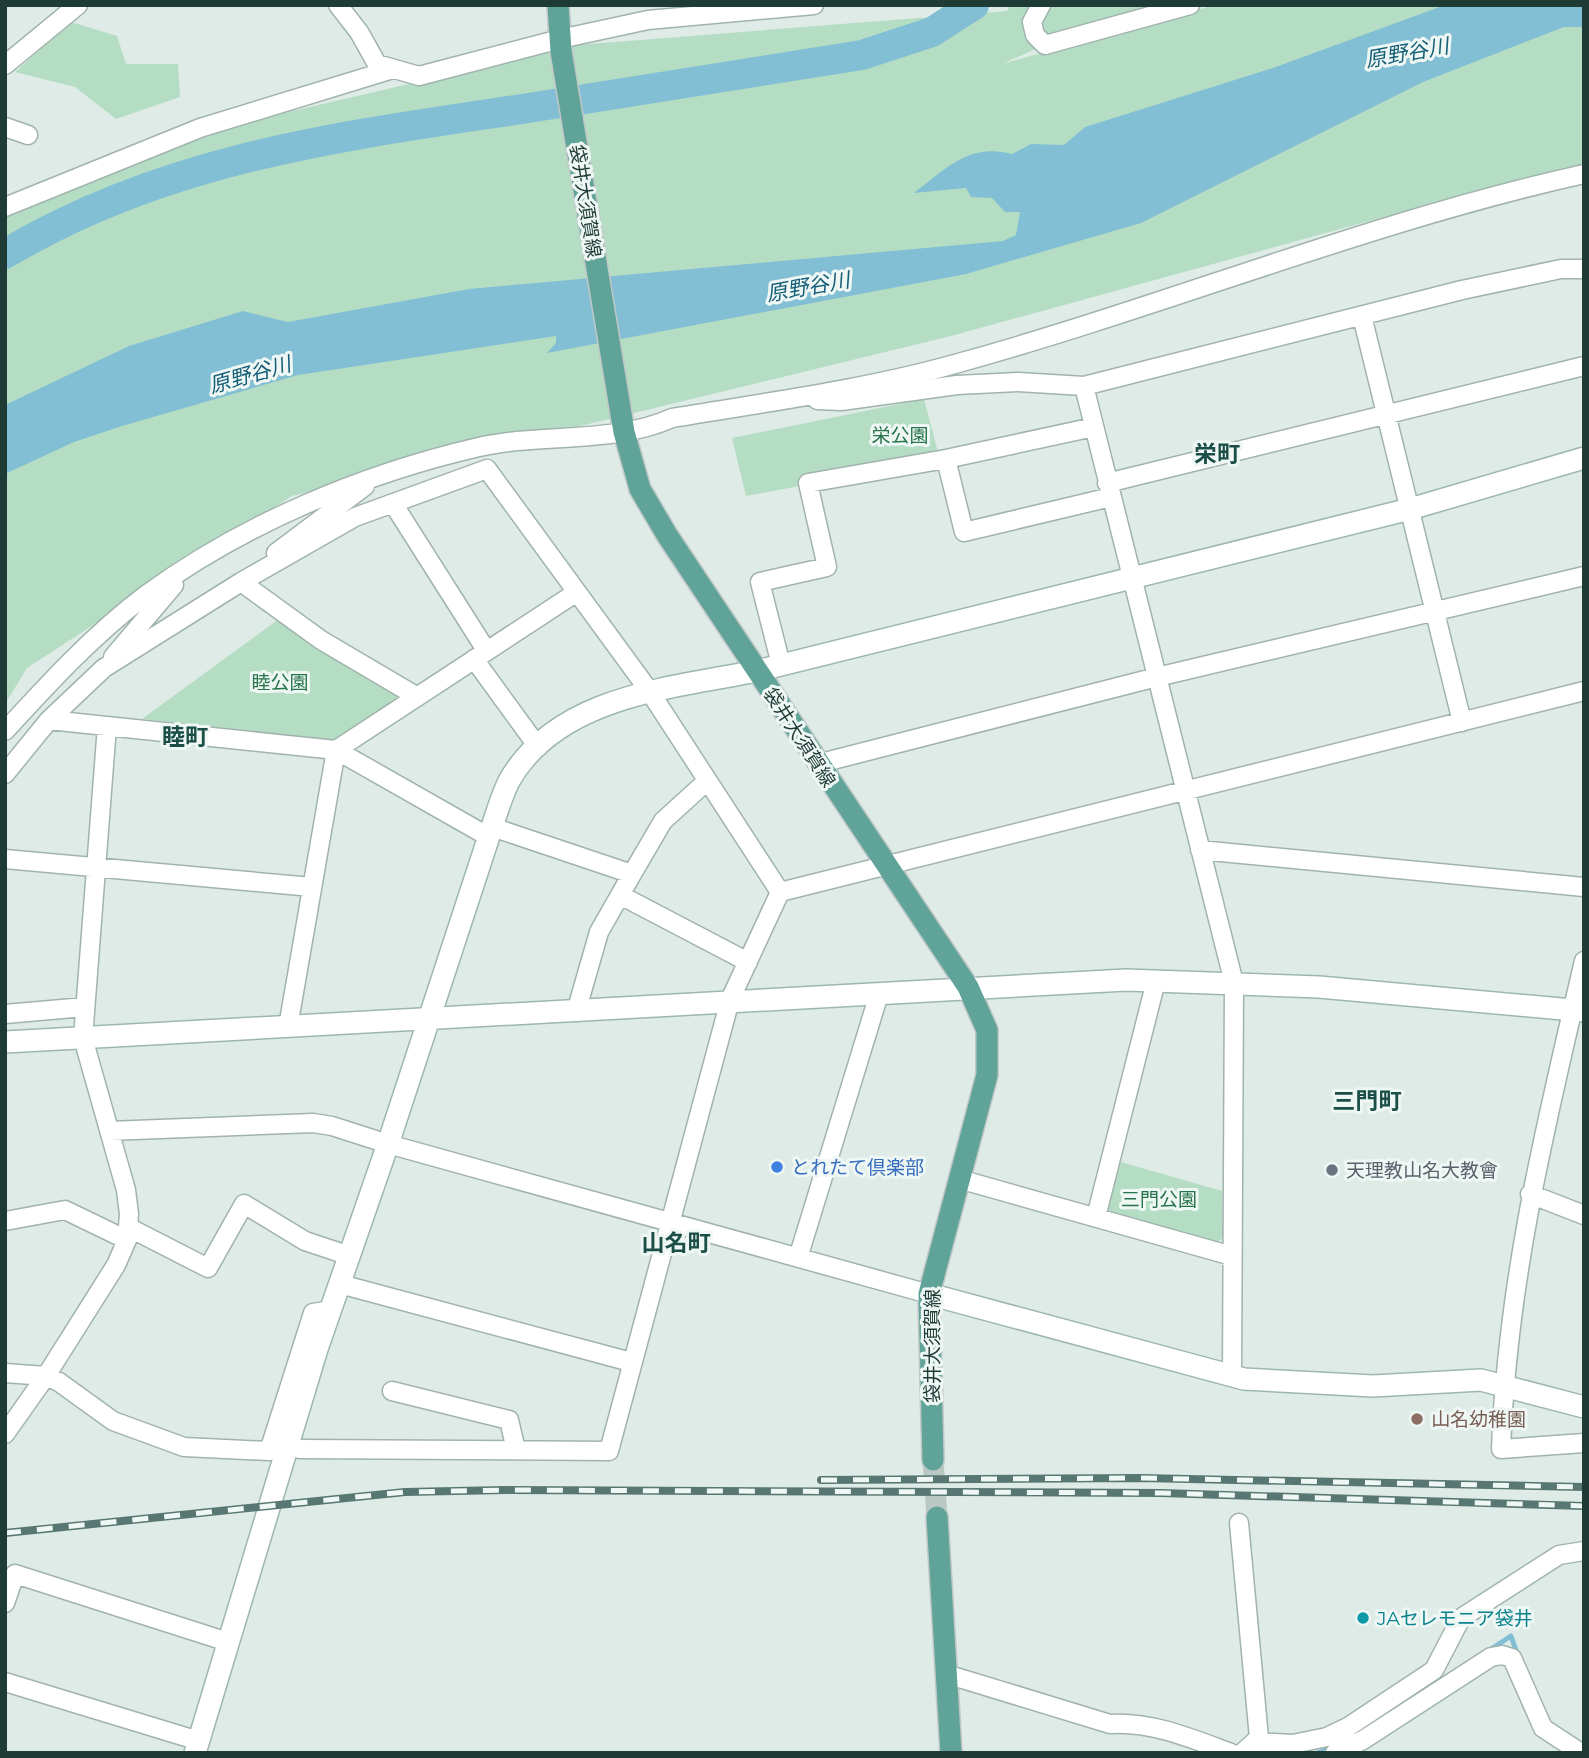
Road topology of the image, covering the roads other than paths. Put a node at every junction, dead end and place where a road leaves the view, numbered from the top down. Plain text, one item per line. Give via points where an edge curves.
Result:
1 (78, 5) edge
2 (338, 5) edge
3 (558, 5) edge
4 (814, 5) edge
5 (1041, 5) edge
6 (1190, 5) edge
7 (560, 45) junction
8 (5, 65) edge
9 (393, 69) junction
10 (5, 127) edge
11 (28, 135) dead end
12 (1584, 174) edge
13 (5, 207) edge
14 (1584, 269) edge
15 (1362, 316) junction
16 (1584, 366) edge
17 (1084, 386) junction
18 (792, 398) junction
19 (1385, 414) junction
20 (1094, 426) junction
21 (624, 432) junction
22 (1584, 458) edge
23 (946, 459) junction
24 (378, 476) junction
25 (1109, 490) junction
26 (394, 505) junction
27 (1410, 509) junction
28 (193, 564) junction
29 (1130, 576) junction
30 (1584, 576) edge
31 (241, 582) junction
32 (577, 592) junction
33 (1435, 611) junction
34 (480, 655) junction
35 (781, 665) junction
36 (104, 668) junction
37 (757, 671) junction
38 (1157, 677) junction
39 (1584, 691) edge
40 (650, 692) junction
41 (416, 696) junction
42 (49, 720) junction
43 (1462, 722) junction
44 (107, 726) junction
45 (5, 731) edge
46 (538, 747) junction
47 (336, 750) junction
48 (817, 764) junction
49 (5, 774) edge
50 (707, 781) junction
51 (1185, 793) junction
52 (490, 832) junction
53 (1200, 850) junction
54 (5, 859) edge
55 (887, 864) junction
56 (96, 867) junction
57 (632, 874) junction
58 (312, 887) junction
59 (1584, 887) edge
60 (780, 892) junction
61 (620, 895) junction
62 (1584, 961) edge
63 (748, 962) junction
64 (1156, 981) junction
65 (1234, 983) junction
66 (968, 987) junction
67 (879, 994) junction
68 (730, 1000) junction
69 (85, 1007) junction
70 (1578, 1010) edge
71 (576, 1012) junction
72 (5, 1014) edge
73 (429, 1020) junction
74 (288, 1027) junction
75 (83, 1038) junction
76 (5, 1042) edge
77 (109, 1131) junction
78 (388, 1144) junction
79 (959, 1179) junction
80 (1530, 1194) junction
81 (1584, 1215) edge
82 (1096, 1217) junction
83 (5, 1221) edge
84 (669, 1223) junction
85 (128, 1233) junction
86 (350, 1256) junction
87 (1232, 1256) junction
88 (798, 1258) junction
89 (340, 1284) junction
90 (929, 1294) junction
91 (331, 1310) junction
92 (631, 1362) junction
93 (5, 1373) edge
94 (46, 1376) junction
95 (1232, 1376) junction
96 (1503, 1383) junction
97 (392, 1391) dead end
98 (1583, 1404) edge
99 (5, 1434) edge
100 (1584, 1443) edge
101 (299, 1449) dead end
102 (516, 1450) junction
103 (933, 1460) tunnel mouth
104 (937, 1517) tunnel mouth
105 (1240, 1522) dead end
106 (1584, 1551) edge
107 (5, 1603) edge
108 (228, 1642) junction
109 (946, 1674) junction
110 (5, 1682) edge
111 (197, 1747) edge
112 (1248, 1747) edge
113 (951, 1753) edge
114 (1231, 1753) edge
115 (1335, 1753) edge
116 (1581, 1753) edge

1 - 8 street
2 - 9 street via 377,64
3 - 7 main road, 袋井大須賀線
4 - 7 street via 648,20
5 - 6 street via 1032,22 1035,35 1045,45
7 - 9 street via 419,76
7 - 21 main road, 袋井大須賀線
9 - 13 street via 200,128
10 - 11 street
12 - 18 street via 1427,212 959,363
14 - 15 street via 1561,269
15 - 17 street
15 - 19 street
16 - 19 street
17 - 18 street via 1006,382 841,401
17 - 20 street
18 - 21 street via 672,418
19 - 25 street
19 - 27 street
20 - 23 street
20 - 25 street
21 - 24 street via 481,447
21 - 37 main road, 袋井大須賀線 via 640,489
22 - 27 street
23 - 25 street via 964,532
23 - 35 street via 808,483 827,567 760,582
24 - 28 street via 266,524
24 - 31 street
25 - 29 street
26 - 31 street via 355,517
26 - 32 street via 486,468
26 - 34 street
27 - 29 street
27 - 33 street
28 - 36 street
28 - 45 street via 101,632
29 - 35 street
29 - 38 street
30 - 33 street
31 - 36 street
31 - 41 street via 321,640
32 - 34 street
32 - 40 street
33 - 38 street
33 - 43 street
34 - 41 street
34 - 46 street
35 - 37 street
36 - 42 street
37 - 40 street
37 - 48 main road, 袋井大須賀線
38 - 48 street
38 - 51 street
39 - 43 street
40 - 46 street via 593,710 562,726
40 - 50 street
41 - 47 street
42 - 44 street
42 - 49 street
43 - 51 street
44 - 47 street
44 - 56 street
46 - 52 street via 509,781
47 - 52 street
47 - 58 street
48 - 55 main road, 袋井大須賀線
50 - 57 street via 663,821
50 - 60 street
51 - 53 street
51 - 55 street
52 - 57 street
52 - 73 street
53 - 59 street
53 - 65 street
54 - 56 street
55 - 60 street
55 - 66 main road, 袋井大須賀線
56 - 58 street
56 - 69 street
57 - 61 street
58 - 74 street
60 - 63 street
61 - 63 street
61 - 71 street via 599,932
62 - 70 street
63 - 68 street
64 - 65 street
64 - 66 street
64 - 82 street
65 - 70 street via 1319,986
65 - 87 street
66 - 67 street
66 - 79 main road, 袋井大須賀線 via 987,1030 989,1049 987,1075
67 - 68 street
67 - 88 street
68 - 71 street
68 - 84 street
69 - 72 street
69 - 75 street
70 - 80 street
71 - 73 street
73 - 74 street
73 - 78 street
74 - 75 street
75 - 76 street
75 - 77 street
77 - 78 street via 313,1123
77 - 85 street via 126,1190
78 - 84 street
78 - 86 street
79 - 82 street
79 - 90 main road, 袋井大須賀線
80 - 81 street
80 - 96 street
82 - 87 street
83 - 85 street via 65,1210
84 - 88 street
84 - 92 street
85 - 86 street via 208,1268 244,1204 305,1241
85 - 94 street via 99,1296
86 - 89 street
87 - 95 street
88 - 90 street
89 - 91 street
89 - 92 street
90 - 95 street
90 - 103 main road, 袋井大須賀線
91 - 94 street via 313,1313 269,1451 184,1447 113,1422
91 - 108 street
92 - 102 street via 609,1451
93 - 94 street
94 - 99 street
95 - 96 street via 1373,1386 1481,1380
96 - 98 street
96 - 100 street via 1500,1449
97 - 102 street via 509,1420
101 - 102 street
104 - 109 main road
105 - 112 street via 1259,1738
106 - 112 street via 1559,1555 1461,1618 1434,1670 1348,1727 1293,1744
107 - 108 street via 15,1574
108 - 111 street
109 - 113 main road
109 - 114 street via 1110,1724 1128,1723 1186,1736
110 - 111 street
115 - 116 street via 1363,1740 1491,1657 1502,1655 1512,1658 1543,1728

